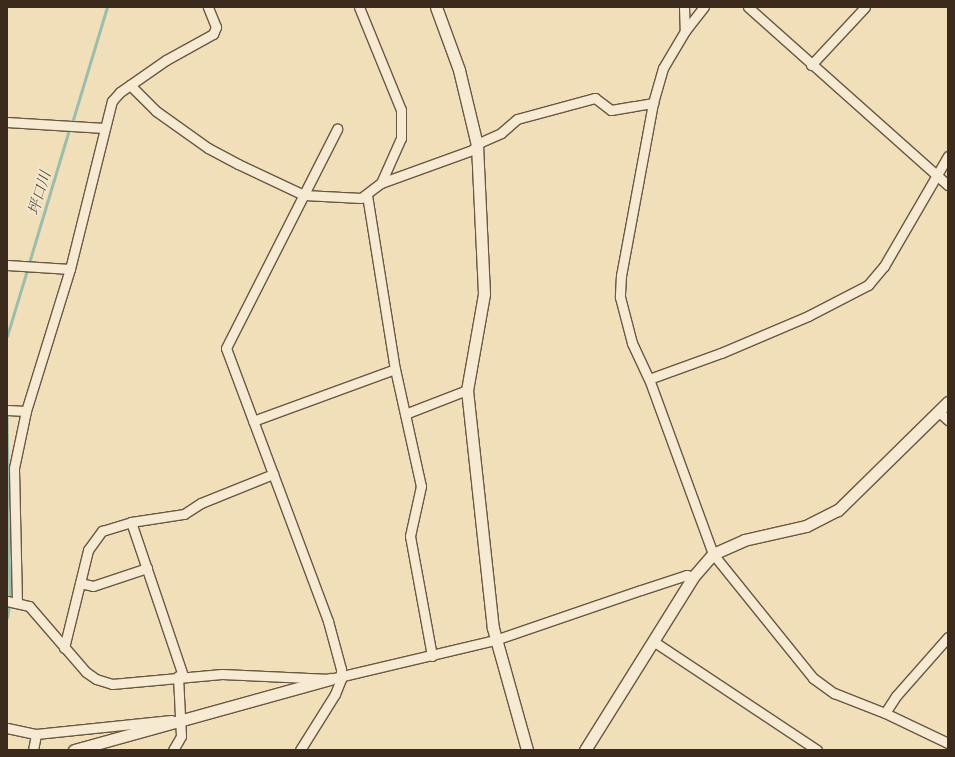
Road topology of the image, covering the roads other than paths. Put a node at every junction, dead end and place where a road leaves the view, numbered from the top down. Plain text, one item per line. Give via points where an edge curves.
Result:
1 (208, 7) edge
2 (360, 7) edge
3 (436, 7) edge
4 (684, 7) edge
5 (704, 7) edge
6 (748, 7) edge
7 (866, 7) edge
8 (685, 31) junction
9 (811, 65) junction
10 (130, 85) junction
11 (653, 102) junction
12 (7, 122) edge
13 (104, 128) junction
14 (337, 130) dead end
15 (477, 145) junction
16 (948, 156) edge
17 (938, 176) junction
18 (381, 183) junction
19 (948, 185) edge
20 (304, 195) junction
21 (367, 195) junction
22 (7, 265) edge
23 (70, 269) junction
24 (395, 369) junction
25 (649, 379) junction
26 (467, 390) junction
27 (948, 402) edge
28 (8, 410) edge
29 (26, 411) junction
30 (939, 412) junction
31 (405, 414) junction
32 (948, 420) edge
33 (253, 421) junction
34 (273, 474) junction
35 (131, 522) junction
36 (713, 554) junction
37 (147, 568) junction
38 (693, 576) junction
39 (80, 583) junction
40 (7, 601) edge
41 (17, 602) junction
42 (948, 637) edge
43 (495, 640) junction
44 (653, 641) junction
45 (64, 648) junction
46 (432, 656) junction
47 (181, 676) junction
48 (336, 679) junction
49 (885, 714) junction
50 (182, 718) junction
51 (7, 728) edge
52 (36, 734) junction
53 (948, 743) edge
54 (33, 750) edge
55 (74, 750) edge
56 (173, 750) edge
57 (300, 750) edge
58 (527, 750) edge
59 (585, 750) edge
60 (818, 750) edge

1 - 10 street via 216,27 214,34 166,60
2 - 18 street via 402,110 401,138
3 - 15 street via 459,70
4 - 8 street
5 - 8 street
6 - 9 street
7 - 9 street
8 - 11 street via 663,68
9 - 17 street
10 - 13 street via 112,101
10 - 20 street via 156,111 208,148
11 - 15 street via 611,110 595,98 517,119 501,133
11 - 25 street via 621,275 620,297 632,343
12 - 13 street
13 - 23 street
14 - 20 street
15 - 18 street via 472,150
15 - 26 street via 484,294
16 - 17 street
17 - 19 street
17 - 25 street via 884,266 868,285 808,316 721,353
18 - 21 street
20 - 21 street via 361,198
20 - 33 street via 226,348
21 - 24 street
22 - 23 street
23 - 29 street
24 - 31 street
24 - 33 street
25 - 36 street
26 - 31 street
26 - 43 street
27 - 30 street
28 - 29 street
29 - 41 street via 14,468
30 - 32 street
30 - 36 street via 834,513 806,526 744,540
31 - 46 street via 421,486 412,526 411,546
33 - 34 street
34 - 35 street via 201,503 184,514
34 - 48 street via 328,621 341,669
35 - 37 street
35 - 39 street via 112,526 95,538 88,550
36 - 38 street
36 - 49 street via 814,678 834,692
37 - 39 street via 93,586
37 - 47 street
38 - 43 street via 687,575 640,590
38 - 44 street
39 - 45 street
40 - 41 street
41 - 45 street via 29,606
42 - 49 street via 896,696
43 - 46 street
43 - 58 street
44 - 59 street
44 - 60 street
45 - 47 street via 86,672 96,679 112,684
46 - 48 street
47 - 48 street via 222,674
47 - 50 street
48 - 50 street
48 - 57 street via 335,694
49 - 53 street
50 - 52 street
50 - 55 street
50 - 56 street via 181,736
51 - 52 street
52 - 54 street

